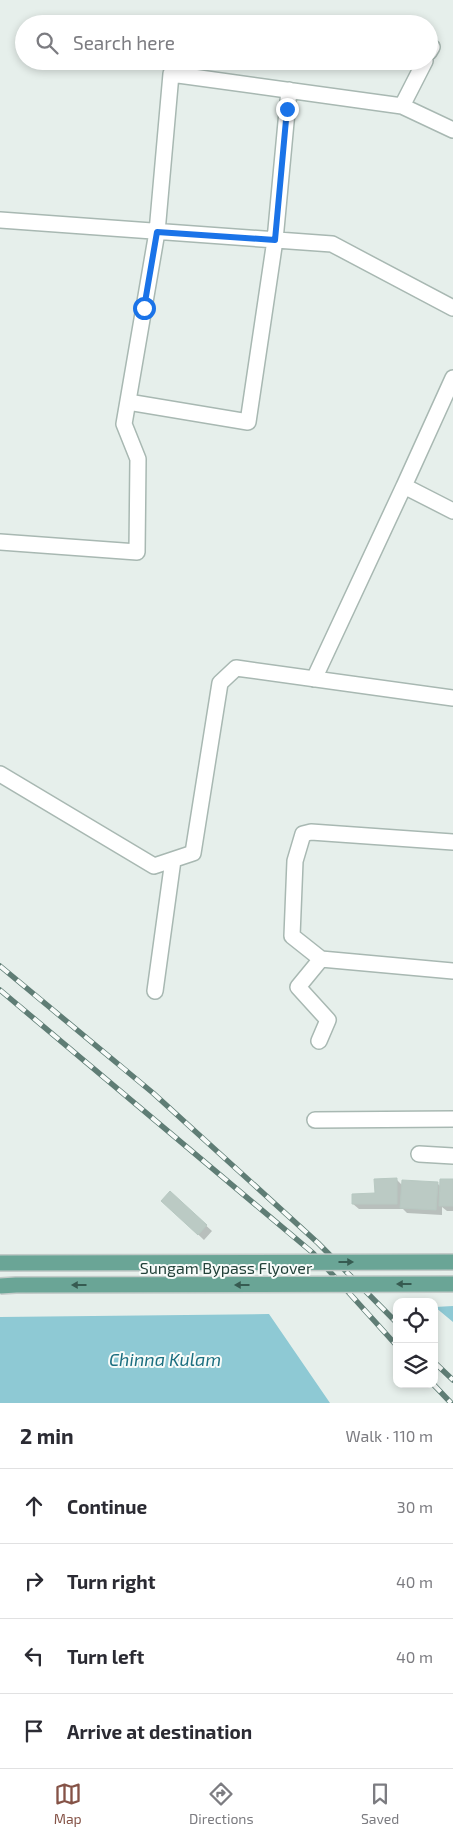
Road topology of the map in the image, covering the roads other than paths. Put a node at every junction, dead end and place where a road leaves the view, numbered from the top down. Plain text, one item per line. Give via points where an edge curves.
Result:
1 (420, 70) edge
2 (289, 90) junction
3 (402, 106) junction
4 (453, 130) edge
5 (0, 220) edge
6 (157, 232) junction
7 (275, 240) junction
8 (453, 308) edge
9 (453, 378) edge
10 (128, 402) junction
11 (404, 486) junction
12 (453, 511) edge
13 (0, 542) edge
14 (314, 679) junction
15 (453, 698) edge
16 (0, 774) edge
17 (453, 842) edge
18 (173, 860) junction
19 (321, 959) junction
20 (453, 971) edge
21 (155, 991) dead end
22 (319, 1040) dead end
23 (453, 1119) edge
24 (315, 1120) dead end
25 (419, 1154) dead end
26 (453, 1156) edge
27 (453, 1262) edge
28 (0, 1263) edge
29 (453, 1284) edge
30 (0, 1286) edge

1 - 3 street
2 - 3 street
2 - 6 street via 171,74
2 - 7 street
3 - 4 street
5 - 6 street
6 - 7 street
6 - 10 street
7 - 8 street via 332,244
7 - 10 street via 248,422
9 - 11 street
10 - 13 street via 124,424 138,459 137,552
11 - 12 street
11 - 14 street
14 - 15 street
14 - 18 street via 236,668 220,683 193,853
16 - 18 street via 154,866
17 - 19 street via 303,834 295,861 292,936
18 - 21 street
19 - 20 street
19 - 22 street via 298,987 328,1020
23 - 24 street
25 - 26 street
28 -> 27 main road, Sungam Bypass Flyover, bridge
29 -> 30 main road, Sungam Bypass Flyover, bridge

